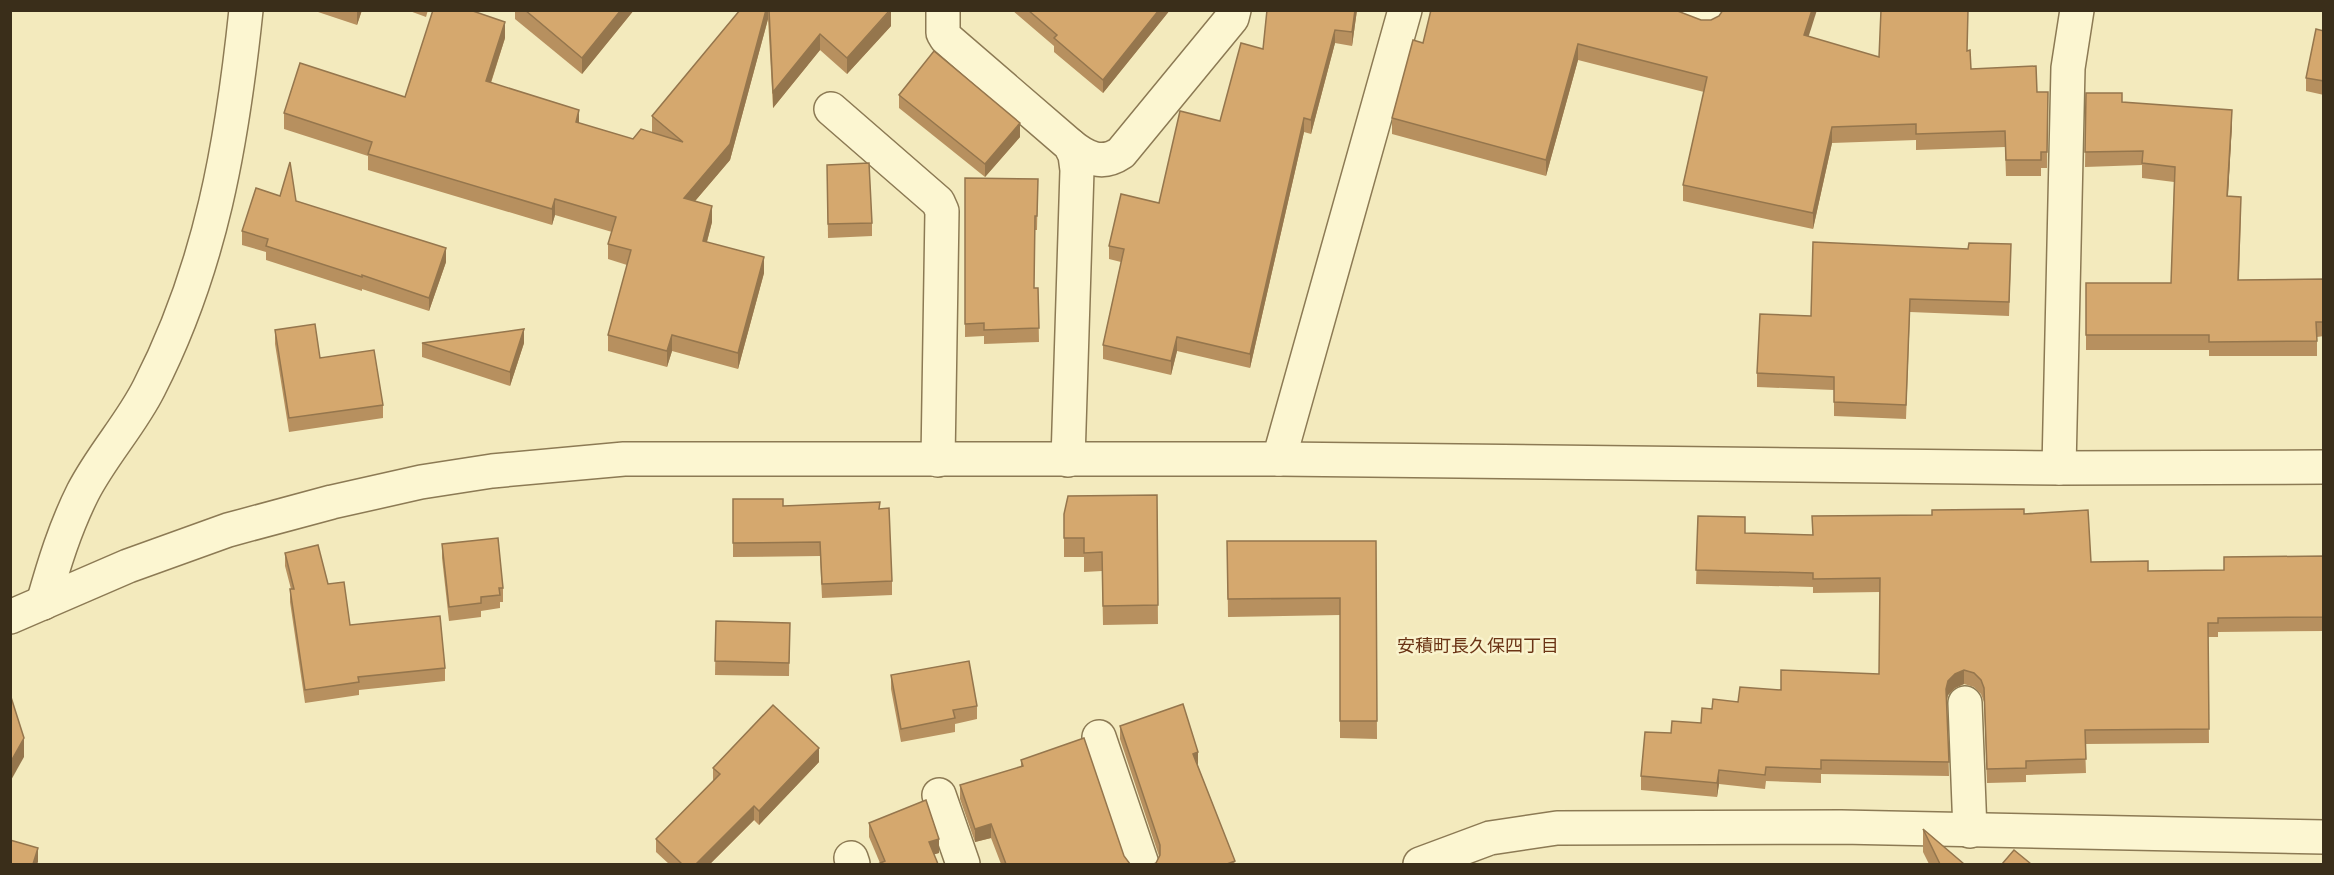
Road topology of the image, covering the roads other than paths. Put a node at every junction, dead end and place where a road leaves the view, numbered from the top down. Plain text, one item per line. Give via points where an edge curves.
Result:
1 (246, 10) edge
2 (943, 10) edge
3 (1234, 10) edge
4 (1405, 10) edge
5 (2077, 10) edge
6 (831, 109) dead end
7 (1070, 145) junction
8 (1279, 459) junction
9 (938, 460) junction
10 (1068, 460) junction
11 (2324, 467) edge
12 (2059, 468) junction
13 (43, 603) junction
14 (10, 617) edge
15 (1965, 703) dead end
16 (1099, 737) dead end
17 (939, 795) dead end
18 (1970, 831) junction
19 (2321, 842) edge
20 (963, 864) edge
21 (1142, 864) edge
22 (1420, 864) edge

1 - 13 street via 228,153 204,254 148,389 79,500 61,540
2 - 7 street via 946,38
3 - 7 street via 1232,18 1121,153 1112,159 1095,160
4 - 8 street
5 - 12 street via 2068,68
6 - 9 street via 938,202 942,211
7 - 10 street via 1077,170
8 - 10 street
8 - 12 street
9 - 10 street
9 - 13 street via 624,459 441,479 332,502 228,530 128,566
11 - 12 street
13 - 14 street
15 - 18 street
16 - 21 street
17 - 20 street
18 - 19 street
18 - 22 street via 1557,828 1490,838

